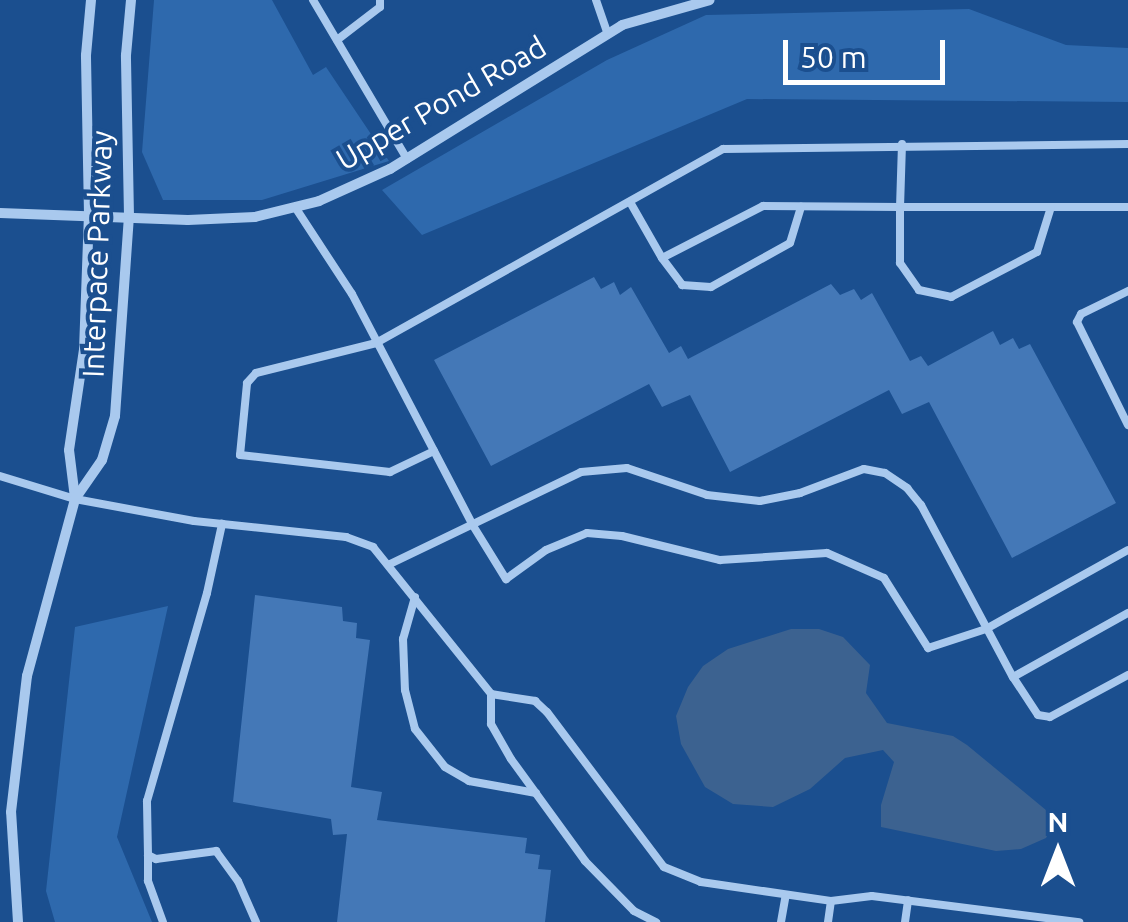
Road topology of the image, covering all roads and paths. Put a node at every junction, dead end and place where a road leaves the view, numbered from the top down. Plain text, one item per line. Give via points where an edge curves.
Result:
1 (91, 0) edge
2 (131, 0) edge
3 (313, 0) edge
4 (380, 0) edge
5 (596, 0) edge
6 (710, 0) edge
7 (608, 34) junction
8 (337, 40) junction
9 (902, 144) junction
10 (1128, 144) edge
11 (407, 159) junction
12 (630, 202) junction
13 (295, 206) junction
14 (801, 206) junction
15 (1051, 206) junction
16 (1128, 206) edge
17 (900, 207) junction
18 (0, 213) edge
19 (89, 214) junction
20 (129, 216) junction
21 (662, 258) junction
22 (1128, 290) edge
23 (376, 343) junction
24 (1128, 426) edge
25 (434, 451) junction
26 (0, 476) edge
27 (75, 498) junction
28 (222, 524) junction
29 (472, 524) junction
30 (1128, 550) edge
31 (390, 564) junction
32 (414, 597) junction
33 (1128, 613) edge
34 (986, 629) junction
35 (1128, 675) edge
36 (1013, 677) junction
37 (491, 694) junction
38 (536, 794) junction
39 (148, 855) junction
40 (786, 895) junction
41 (908, 900) junction
42 (831, 901) junction
43 (973, 908) junction
44 (1033, 919) edge
45 (18, 922) edge
46 (163, 922) edge
47 (256, 922) edge
48 (656, 922) edge
49 (780, 922) edge
50 (828, 922) edge
51 (905, 922) edge
52 (971, 922) edge
53 (1078, 922) edge

1 - 19 street, Interpace Parkway
2 - 20 street, Interpace Parkway
3 - 8 lane
4 - 8 lane via 380,7
5 - 7 lane
6 - 7 street, Upper Pond Road
7 - 11 street, Upper Pond Road
8 - 11 lane
9 - 10 lane
9 - 12 lane via 723,150
9 - 17 lane
11 - 13 street, Upper Pond Road
12 - 21 lane
12 - 23 lane
13 - 20 street, Upper Pond Road via 255,217
13 - 23 lane
14 - 17 lane
14 - 21 lane via 762,206
14 - 21 lane via 790,242 711,287 682,285
15 - 16 lane
15 - 17 lane
15 - 17 lane via 1037,252 951,297 919,290 900,263
18 - 19 street, Upper Pond Road
19 - 20 street, Upper Pond Road
19 - 27 street, Interpace Parkway via 84,350 70,450
20 - 27 street, Interpace Parkway via 115,416 102,460
22 - 24 lane via 1077,322
23 - 25 lane
23 - 25 lane via 256,373 248,383 240,455 390,472
25 - 29 lane
26 - 27 lane
27 - 28 lane
27 - 45 street, Interpace Parkway via 27,676 11,812
28 - 31 lane via 346,538 373,547
28 - 39 lane via 147,801
29 - 31 lane
29 - 34 lane via 506,579 546,550 587,533 720,560 827,552 884,578 928,648
29 - 34 lane via 581,472 602,469 627,468 707,495 760,501 864,469 907,488 921,506
30 - 34 lane
31 - 32 lane
32 - 37 lane
32 - 38 lane via 403,639 415,729 445,766 470,781
33 - 36 lane
34 - 36 lane
35 - 36 lane via 1050,717 1030,707
37 - 38 lane via 491,724
37 - 40 lane via 535,701 547,712 664,867 700,882
38 - 48 lane via 586,861 634,912
39 - 46 lane via 148,880
39 - 47 lane via 216,852 238,880
40 - 42 lane
40 - 49 lane
41 - 42 lane
41 - 43 lane
41 - 51 lane
42 - 50 lane
43 - 44 lane
43 - 52 lane
44 - 53 lane

